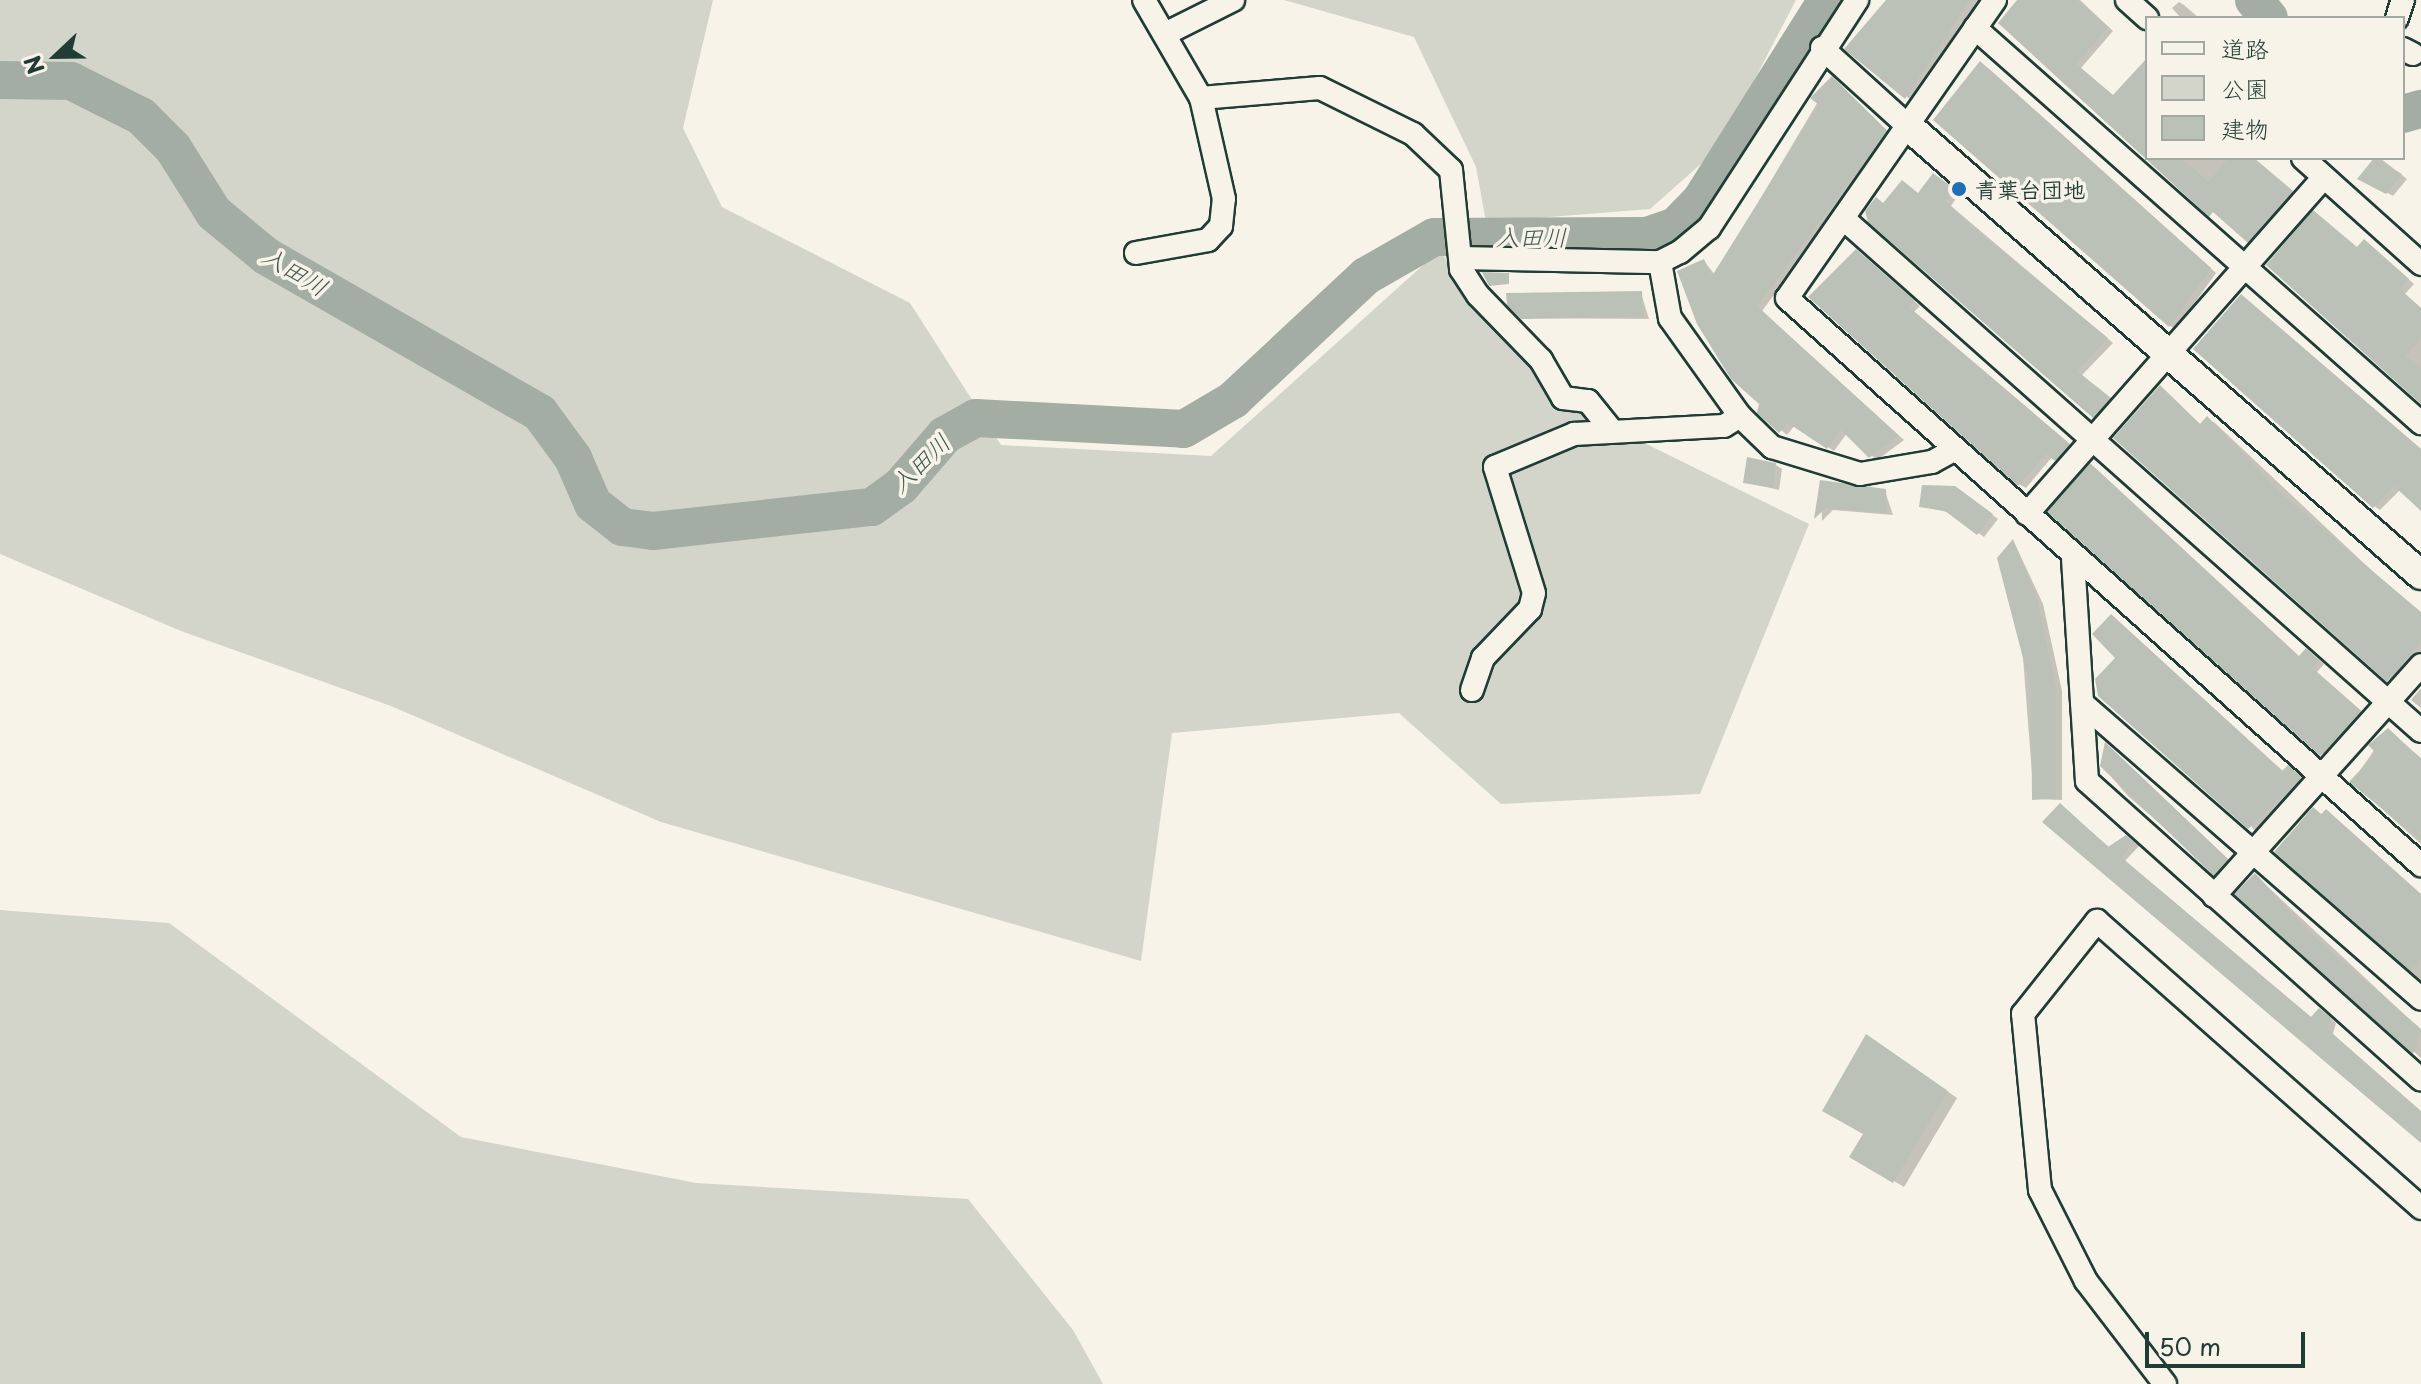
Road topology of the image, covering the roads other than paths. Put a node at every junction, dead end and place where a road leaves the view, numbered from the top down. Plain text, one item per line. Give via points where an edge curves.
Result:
1 (1144, 0) edge
2 (1233, 0) edge
3 (1857, 0) edge
4 (1995, 0) edge
5 (2127, 0) edge
6 (2145, 16) edge
7 (1975, 28) junction
8 (1167, 33) junction
9 (1822, 48) junction
10 (1201, 98) junction
11 (1907, 125) junction
12 (2305, 160) edge
13 (2324, 177) junction
14 (1845, 220) junction
15 (1136, 253) dead end
16 (1460, 256) junction
17 (1660, 262) junction
18 (2421, 264) edge
19 (2244, 265) junction
20 (2168, 353) junction
21 (1740, 416) junction
22 (2421, 423) edge
23 (1609, 427) junction
24 (2092, 439) junction
25 (1952, 451) junction
26 (2027, 514) junction
27 (2073, 559) junction
28 (2421, 575) edge
29 (2421, 665) edge
30 (1472, 690) dead end
31 (2387, 701) junction
32 (2082, 703) junction
33 (2421, 731) edge
34 (2320, 777) junction
35 (2254, 852) junction
36 (2421, 865) edge
37 (2214, 896) junction
38 (2421, 999) edge
39 (2421, 1080) edge
40 (2421, 1208) edge
41 (2165, 1384) edge

1 - 8 street
2 - 8 street
3 - 9 street
4 - 7 street
5 - 6 street
7 - 11 street
7 - 19 street
8 - 10 street
9 - 11 street
9 - 17 street via 1709,228
10 - 15 street via 1218,152 1221,226 1188,249
10 - 16 street via 1320,88 1352,99 1442,157 1456,186
11 - 14 street
11 - 20 street
12 - 13 street
13 - 18 street
13 - 19 street
14 - 24 street
14 - 25 street via 1787,298
16 - 17 street
16 - 23 street via 1478,295 1541,360 1563,398 1588,401
17 - 21 street via 1670,318
19 - 20 street
19 - 22 street
20 - 24 street
20 - 28 street
21 - 23 street via 1724,426
21 - 25 street via 1772,447 1860,474 1932,462
23 - 30 street via 1495,467 1534,593 1530,609 1483,658
24 - 26 street
24 - 31 street
25 - 26 street
26 - 27 street
27 - 32 street
27 - 34 street
29 - 31 street
31 - 33 street
31 - 34 street
32 - 35 street
32 - 37 street via 2087,781
34 - 35 street
34 - 36 street
35 - 37 street
35 - 38 street
37 - 39 street
40 - 41 street via 2097,921 2023,1014 2040,1190 2086,1281

